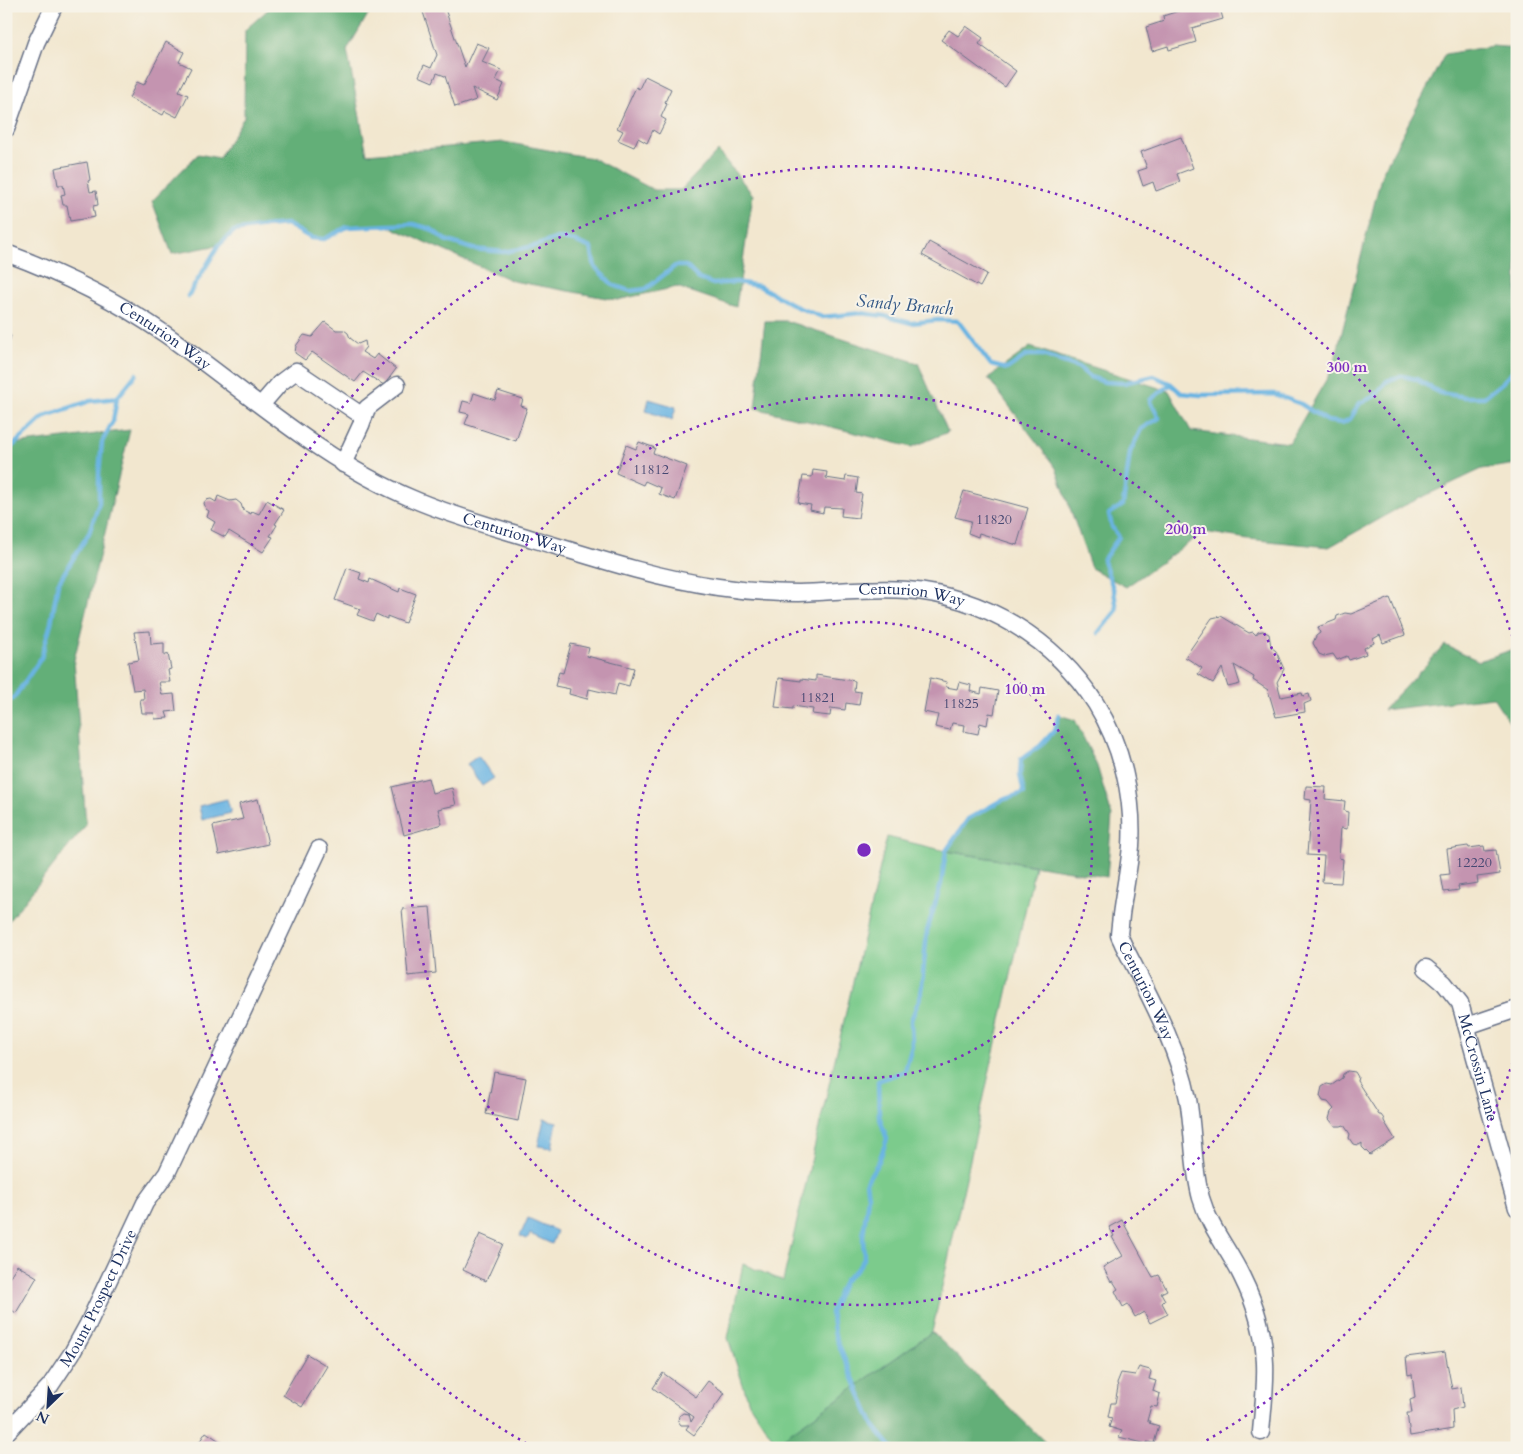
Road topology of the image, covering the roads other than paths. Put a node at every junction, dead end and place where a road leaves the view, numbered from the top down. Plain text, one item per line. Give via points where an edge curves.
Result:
1 (54, 6) edge
2 (6, 129) edge
3 (6, 253) edge
4 (397, 385) dead end
5 (261, 405) junction
6 (364, 417) junction
7 (343, 464) junction
8 (319, 849) dead end
9 (1426, 968) dead end
10 (1517, 1009) edge
11 (1467, 1026) junction
12 (1517, 1208) edge
13 (1261, 1432) dead end
14 (6, 1433) edge

1 - 2 street via 36,43
3 - 5 street, Centurion Way via 79,283 124,308
4 - 6 street via 367,408
5 - 6 street via 280,383 296,371
5 - 7 street, Centurion Way
6 - 7 street
7 - 13 street, Centurion Way via 375,482 446,512 665,577 764,591 902,589 958,599 1010,622 1055,653 1097,706 1124,768 1132,824 1119,934 1165,1028 1178,1064 1187,1097 1196,1178 1203,1205 1252,1300 1265,1359
8 - 14 street, Mount Prospect Drive via 167,1173 145,1203 88,1324 50,1386
9 - 11 street, McCrossin Lane via 1460,1003
10 - 11 street
11 - 12 street, McCrossin Lane

